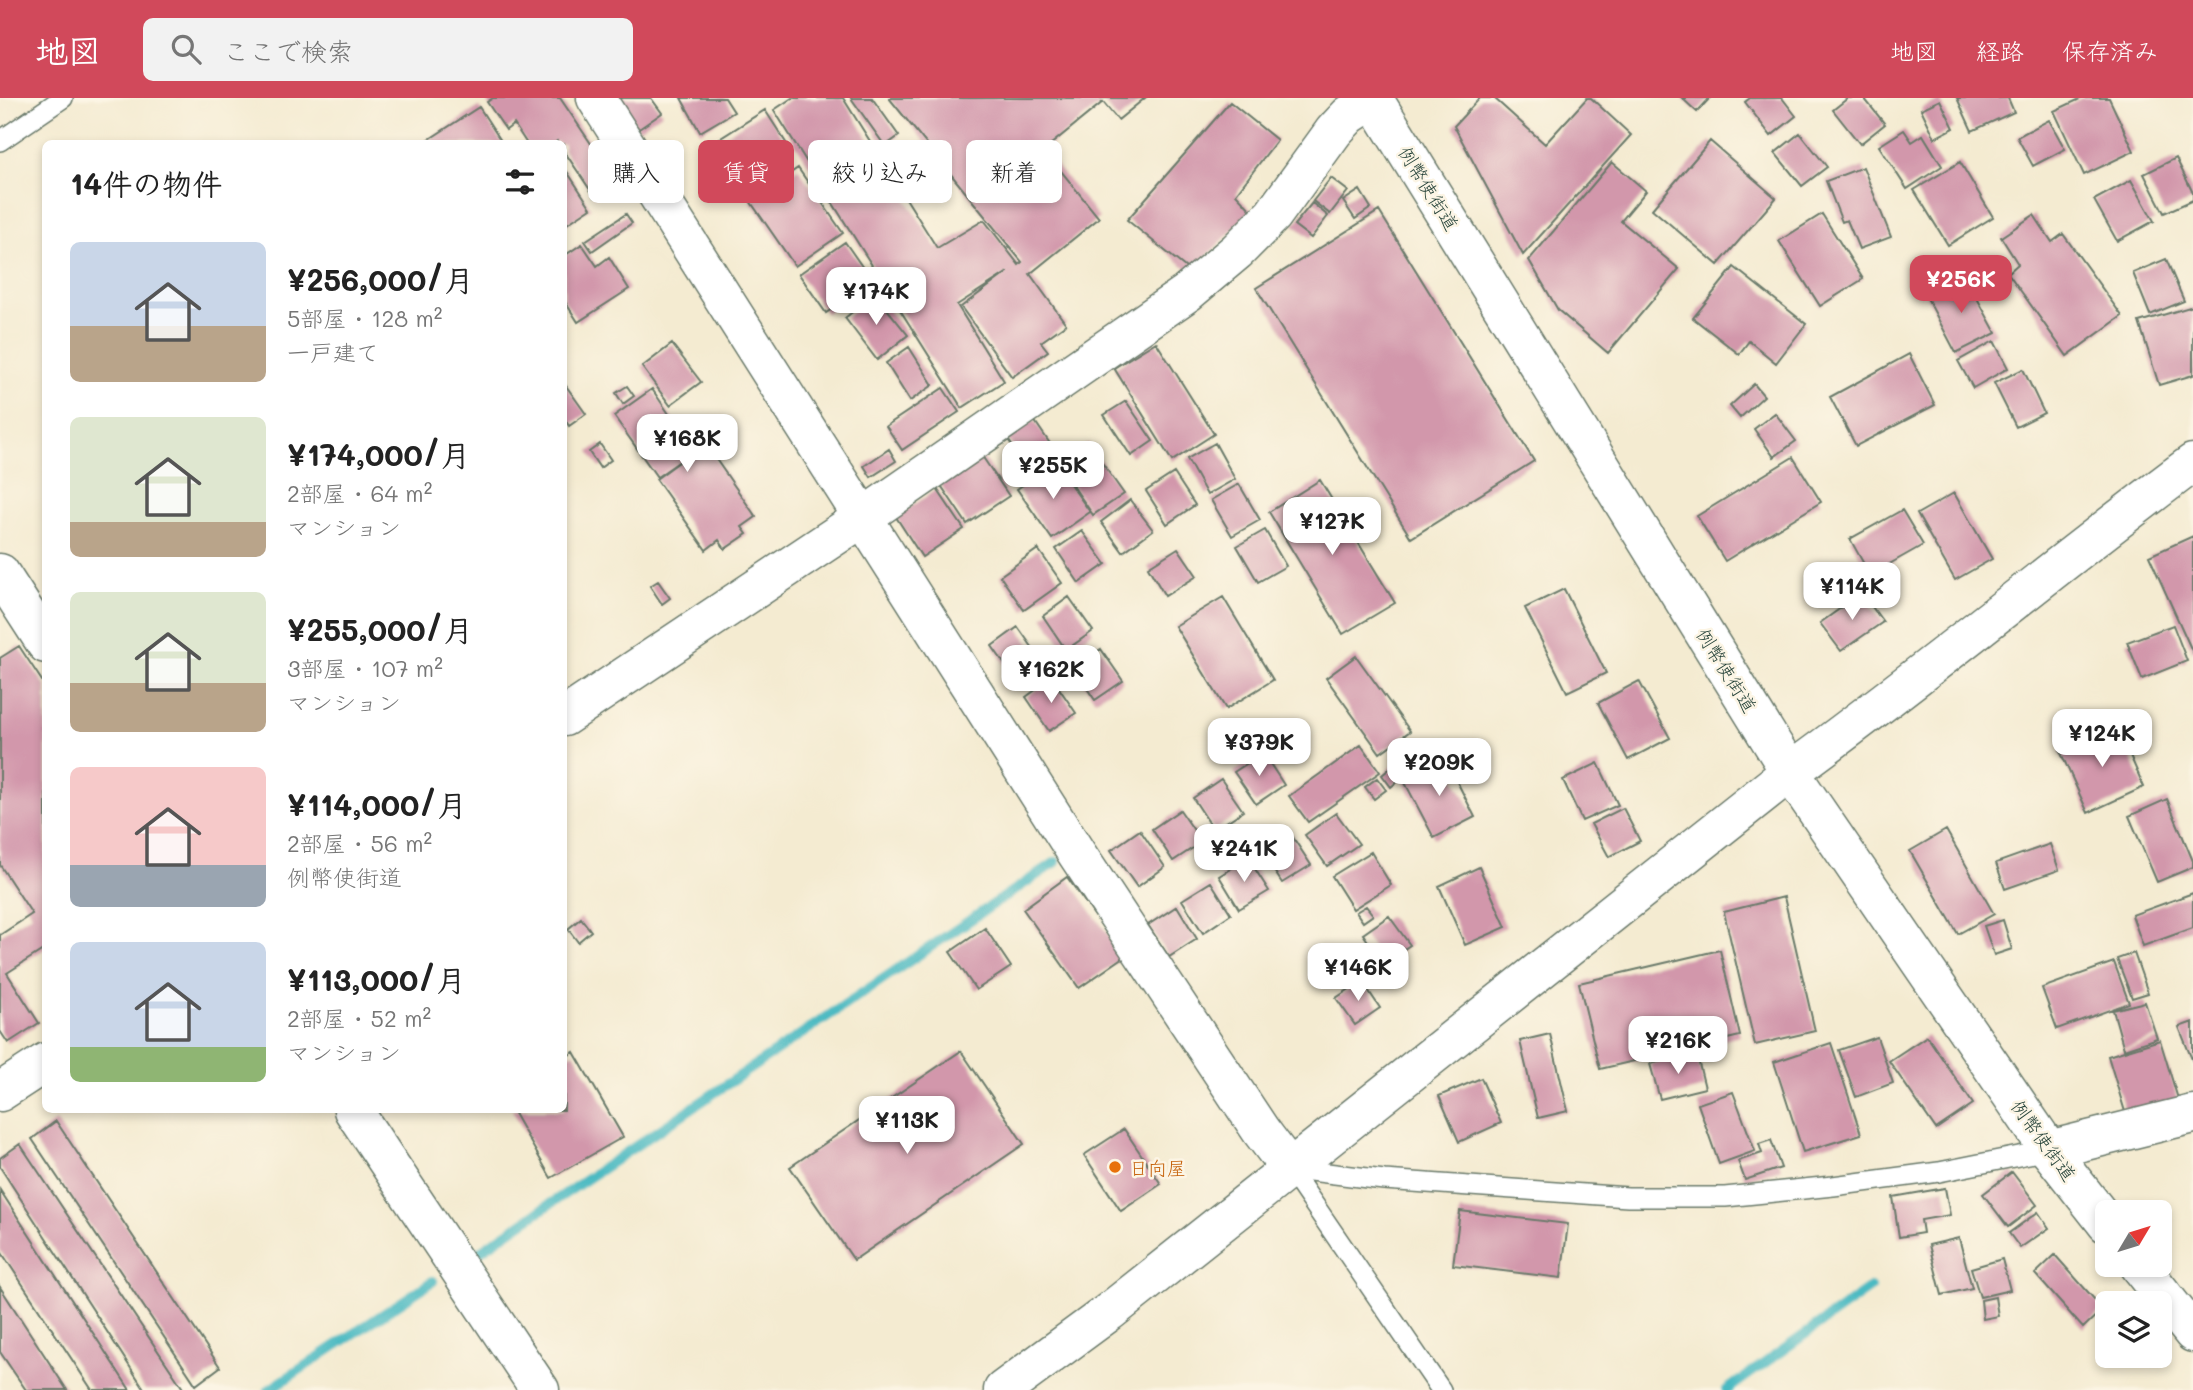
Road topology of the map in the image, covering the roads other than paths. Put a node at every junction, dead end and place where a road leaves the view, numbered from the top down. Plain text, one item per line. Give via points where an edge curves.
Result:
1 (62, 98) edge
2 (596, 98) edge
3 (1374, 98) edge
4 (0, 141) edge
5 (2193, 463) edge
6 (862, 518) junction
7 (0, 573) edge
8 (42, 637) edge
9 (567, 715) edge
10 (1790, 772) junction
11 (42, 1065) edge
12 (0, 1092) edge
13 (355, 1113) edge
14 (2193, 1114) edge
15 (2049, 1150) junction
16 (1289, 1168) junction
17 (2095, 1209) edge
18 (2149, 1278) edge
19 (2193, 1333) edge
20 (540, 1390) edge
21 (1003, 1390) edge
22 (1441, 1390) edge

1 - 4 lane
2 - 6 street
3 - 6 street via 1334,131 1273,215 1187,293
3 - 10 street, 例幣使街道
5 - 10 street
6 - 9 street
6 - 16 street via 1085,865
7 - 8 street
10 - 15 street, 例幣使街道
10 - 16 street
11 - 12 street
13 - 20 street
14 - 15 street
15 - 16 lane via 1939,1172 1725,1197 1628,1197 1384,1180
15 - 17 street, 例幣使街道
16 - 21 street
16 - 22 lane
18 - 19 street

